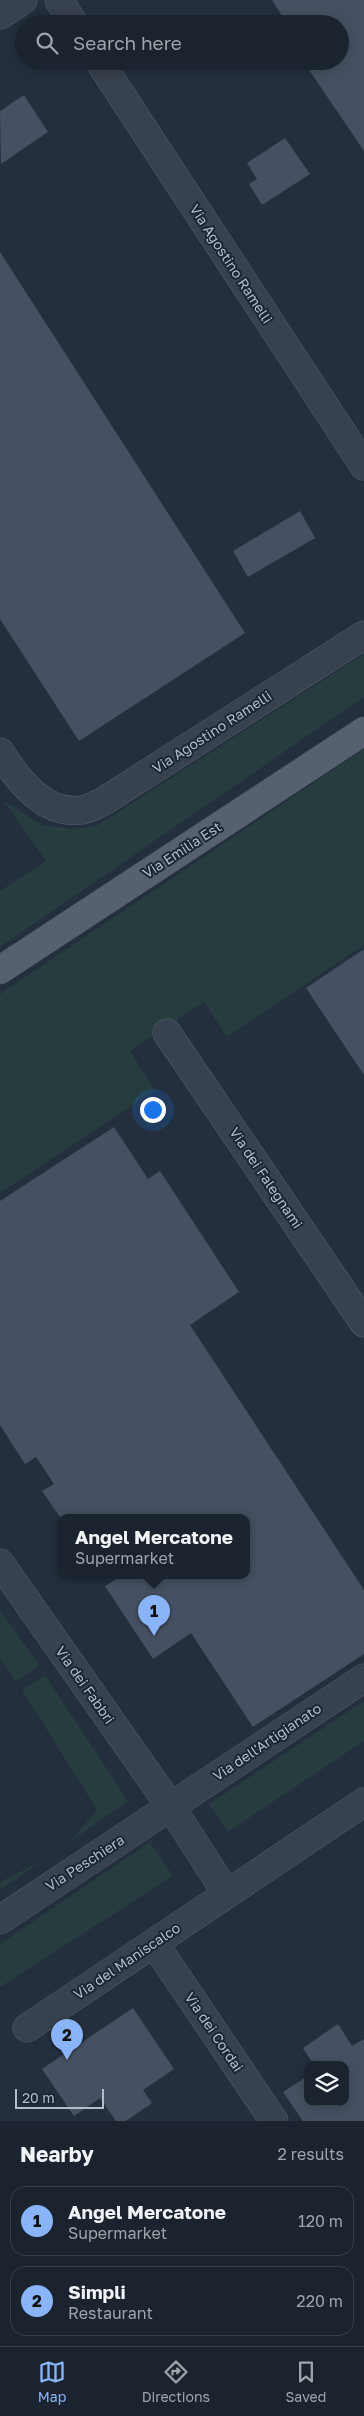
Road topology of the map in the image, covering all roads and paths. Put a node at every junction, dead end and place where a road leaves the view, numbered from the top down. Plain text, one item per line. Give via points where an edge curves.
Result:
1 (23, 0) edge
2 (59, 0) edge
3 (0, 15) edge
4 (68, 15) edge
5 (105, 70) edge
6 (364, 466) edge
7 (364, 635) edge
8 (364, 731) edge
9 (0, 752) edge
10 (0, 970) edge
11 (167, 1033) dead end
12 (364, 1323) edge
13 (0, 1563) edge
14 (364, 1678) edge
15 (364, 1802) edge
16 (171, 1807) junction
17 (227, 1894) junction
18 (0, 1920) edge
19 (154, 1942) junction
20 (27, 2028) dead end
21 (274, 2121) edge

1 - 3 street
2 - 4 street
5 - 6 street, Via Agostino Ramelli
7 - 9 street, Via Agostino Ramelli via 104,801 84,810 54,808 21,781
8 - 10 main road, Via Emilia Est
11 - 12 street, Via dei Falegnami
13 - 16 street, Via dei Fabbri
14 - 16 street, Via dell'Artigianato
15 - 17 street, Via del Maniscalco
16 - 17 street
16 - 18 street, Via Peschiera
17 - 19 street, Via del Maniscalco
19 - 20 street, Via del Maniscalco
19 - 21 street, Via dei Cordai

